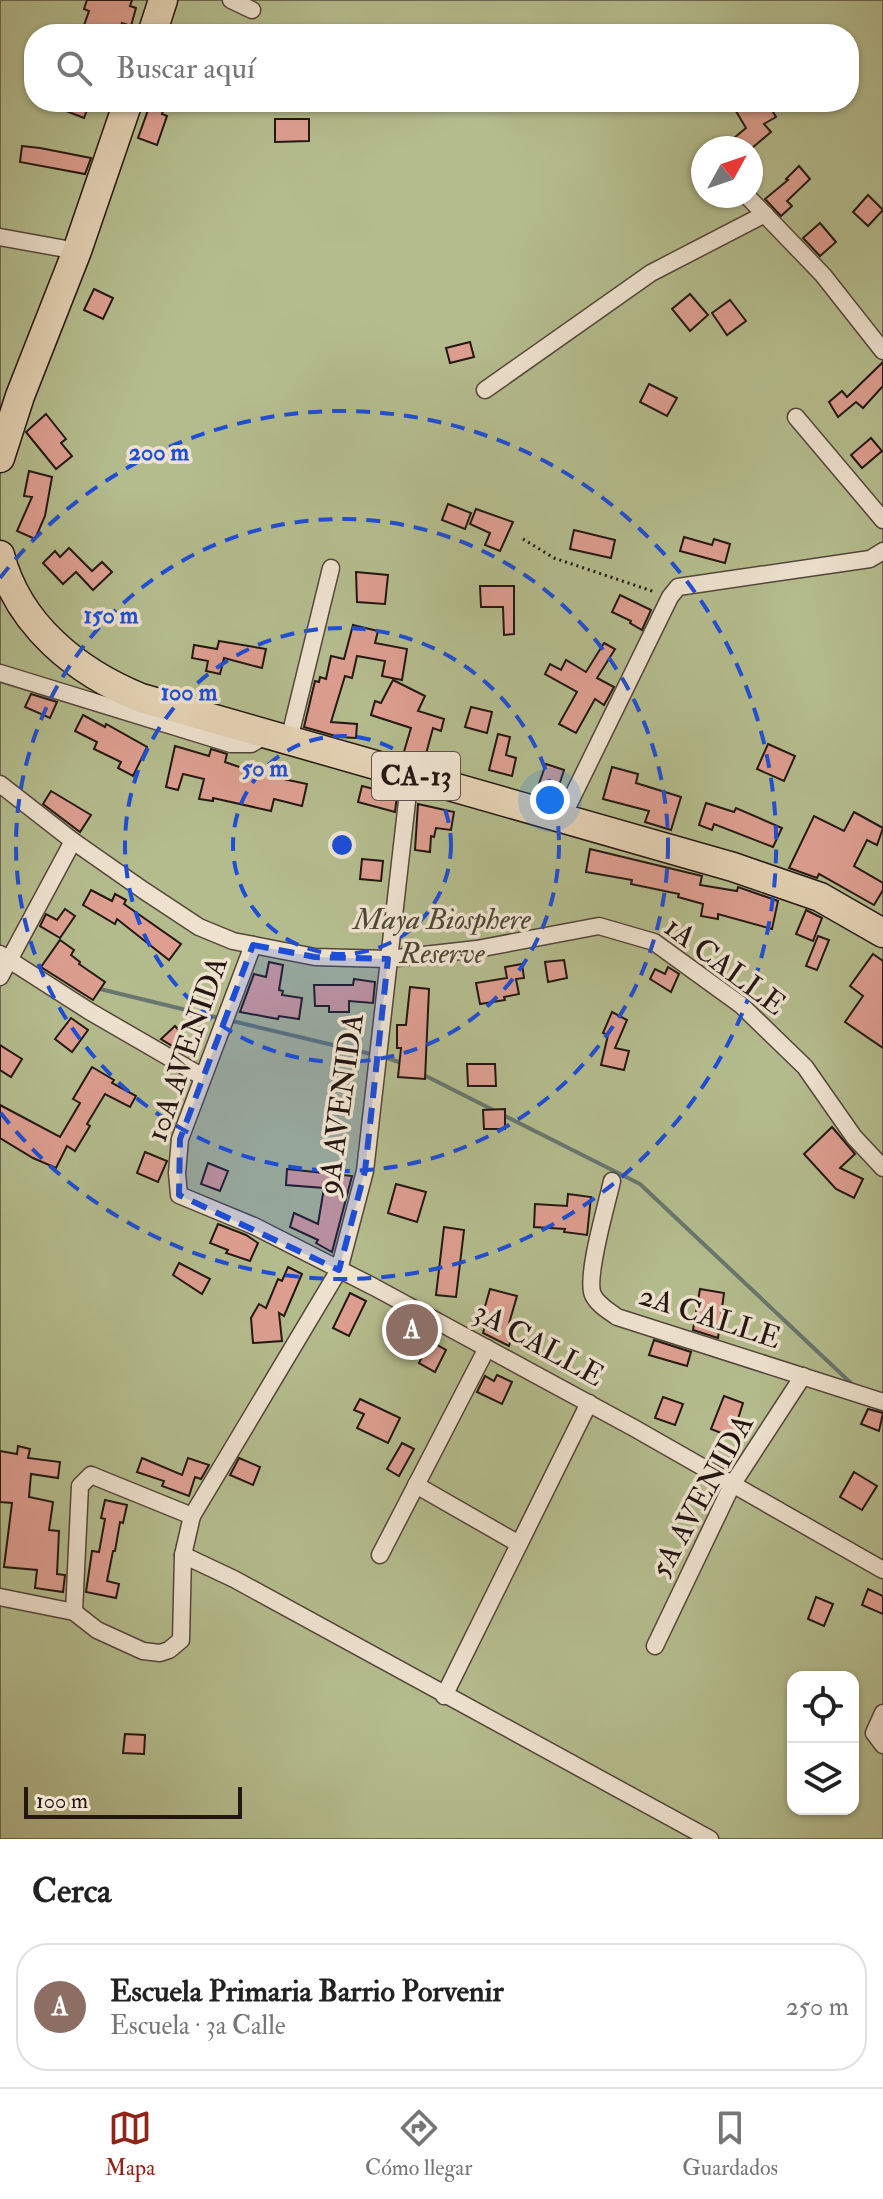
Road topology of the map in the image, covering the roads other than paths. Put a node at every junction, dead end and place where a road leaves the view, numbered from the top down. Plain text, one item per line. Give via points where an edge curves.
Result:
1 (163, 0) edge
2 (231, 0) edge
3 (252, 10) dead end
4 (155, 24) edge
5 (125, 112) edge
6 (759, 208) edge
7 (765, 214) junction
8 (0, 237) edge
9 (77, 251) junction
10 (882, 348) edge
11 (485, 390) dead end
12 (796, 417) dead end
13 (0, 458) edge
14 (883, 520) edge
15 (883, 551) edge
16 (0, 555) edge
17 (331, 568) dead end
18 (0, 673) edge
19 (278, 737) junction
20 (410, 775) junction
21 (0, 784) edge
22 (562, 818) junction
23 (73, 841) junction
24 (883, 933) edge
25 (253, 945) junction
26 (5, 957) edge
27 (388, 959) junction
28 (0, 977) edge
29 (203, 1077) junction
30 (883, 1168) edge
31 (177, 1173) joint
32 (612, 1181) dead end
33 (339, 1270) junction
34 (487, 1348) junction
35 (803, 1376) junction
36 (883, 1402) edge
37 (589, 1403) junction
38 (416, 1485) junction
39 (732, 1485) junction
40 (192, 1516) junction
41 (519, 1544) junction
42 (183, 1555) junction
43 (380, 1555) dead end
44 (883, 1570) edge
45 (0, 1597) edge
46 (74, 1612) junction
47 (655, 1646) dead end
48 (444, 1696) junction
49 (883, 1713) edge
50 (883, 1745) edge
51 (710, 1839) edge

1 - 4 highway
2 - 3 street
5 - 9 highway
6 - 7 street
7 - 10 street
7 - 11 street via 651,273
8 - 9 street
9 - 13 highway
12 - 14 street
15 - 22 street via 870,559 678,587
16 - 19 highway, CA-13 via 29,616 94,677 141,698
17 - 19 street
18 - 19 street via 231,744
19 - 20 highway, CA-13
20 - 22 highway, CA-13
20 - 27 street, 9A AVENIDA
21 - 23 street, 1A CALLE
22 - 24 highway, CA-13 via 805,892
23 - 25 street, 1A CALLE via 199,927
23 - 26 street
25 - 27 street, 1A CALLE via 315,957
25 - 29 street, 10A AVENIDA
26 - 28 street
26 - 29 street
27 - 30 street, 1A CALLE via 599,926 654,942 741,1005 805,1067 854,1137
27 - 33 street, 9A AVENIDA via 365,1171
29 - 31 street, 10A AVENIDA via 180,1139
31 - 33 street, 3A CALLE via 179,1195
32 - 35 street, 2A CALLE via 591,1274 592,1293 600,1304 617,1317
33 - 34 street, 3A CALLE
33 - 40 street, 9A AVENIDA
34 - 37 street, 3A CALLE
34 - 38 street
35 - 36 street, 2A CALLE
35 - 39 street, 5A AVENIDA
37 - 39 street, 3A CALLE
37 - 41 street
38 - 41 street
38 - 43 street
39 - 44 street, 3A CALLE
39 - 47 street, 5A AVENIDA
40 - 42 street, 9A AVENIDA
40 - 46 street via 91,1475 85,1479 80,1486
41 - 48 street
42 - 46 street, 9A AVENIDA via 181,1640 169,1650 143,1651 97,1630
42 - 48 street
45 - 46 street
48 - 51 street
49 - 50 street via 874,1733

